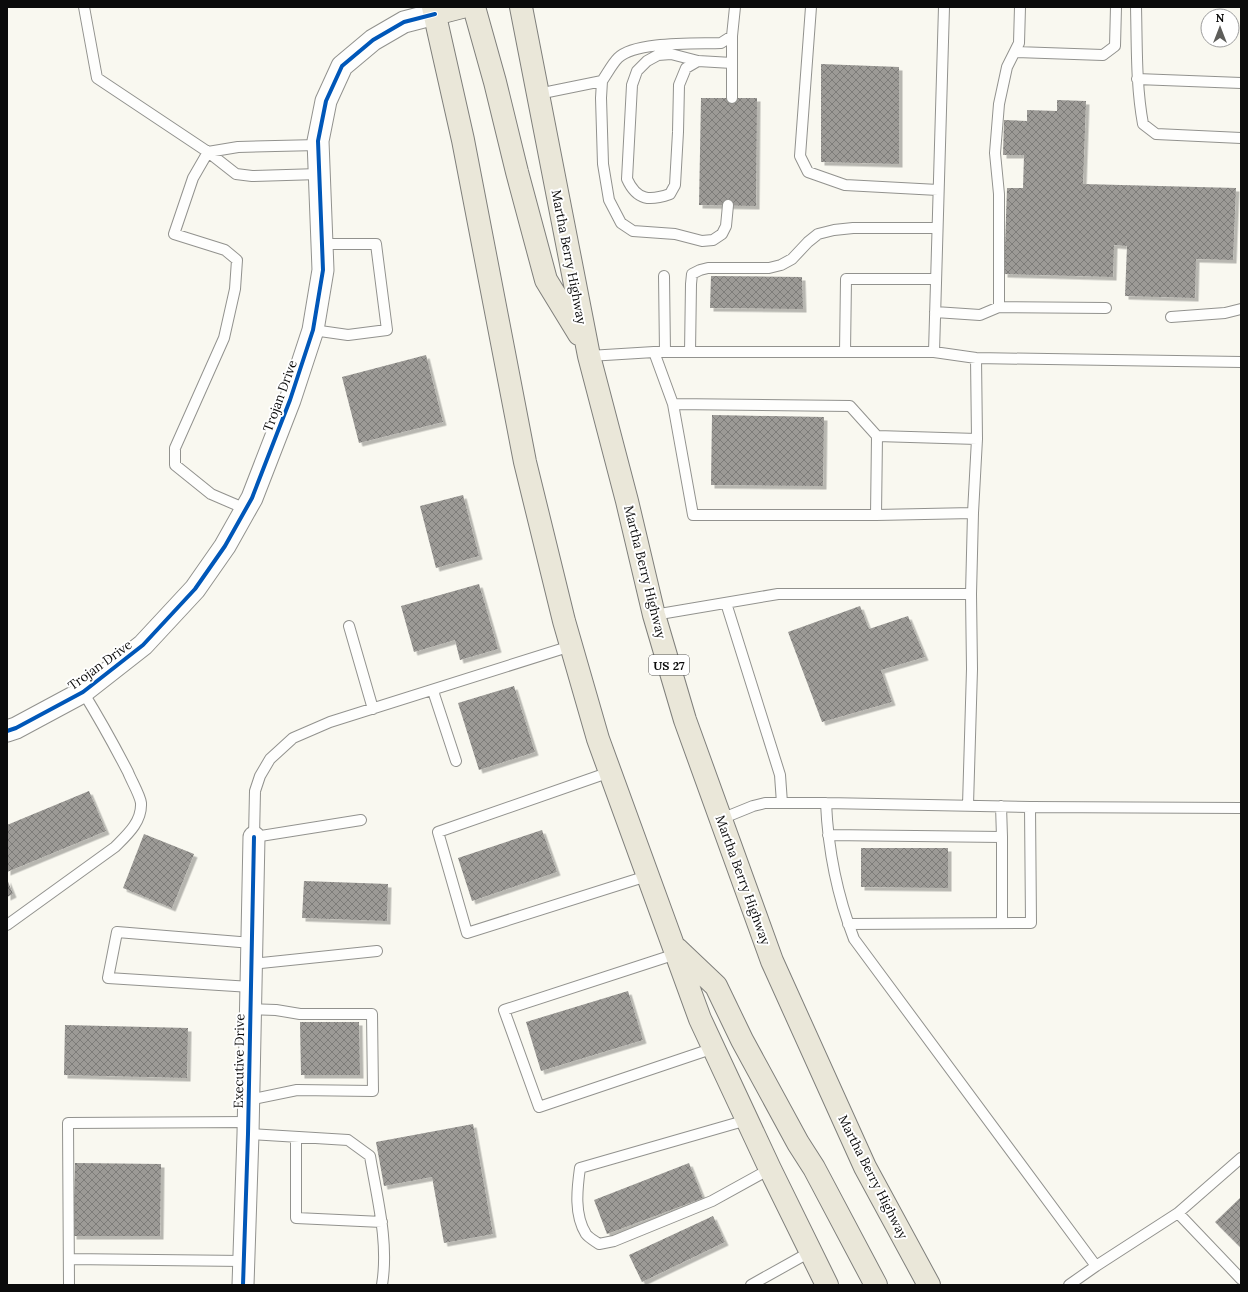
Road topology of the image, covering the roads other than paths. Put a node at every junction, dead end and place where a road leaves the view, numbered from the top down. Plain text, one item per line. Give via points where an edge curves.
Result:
1 (84, 7) edge
2 (462, 7) edge
3 (474, 7) edge
4 (521, 7) edge
5 (734, 7) edge
6 (811, 7) edge
7 (944, 7) edge
8 (1020, 7) edge
9 (1116, 7) edge
10 (1136, 7) edge
11 (434, 10) edge
12 (732, 36) junction
13 (1014, 52) junction
14 (698, 61) junction
15 (732, 63) junction
16 (1137, 79) junction
17 (602, 81) junction
18 (1241, 83) edge
19 (538, 94) junction
20 (732, 98) dead end
21 (1241, 138) edge
22 (318, 145) junction
23 (208, 152) junction
24 (319, 174) junction
25 (938, 190) junction
26 (728, 205) dead end
27 (937, 228) junction
28 (322, 244) junction
29 (664, 276) dead end
30 (936, 279) junction
31 (998, 307) junction
32 (1106, 308) dead end
33 (1241, 309) edge
34 (935, 312) junction
35 (1171, 316) dead end
36 (313, 330) junction
37 (588, 351) junction
38 (654, 352) junction
39 (665, 352) junction
40 (690, 352) junction
41 (845, 352) junction
42 (934, 352) junction
43 (976, 358) junction
44 (1241, 362) edge
45 (673, 404) junction
46 (877, 436) junction
47 (977, 439) junction
48 (246, 510) junction
49 (973, 513) junction
50 (876, 515) junction
51 (971, 594) junction
52 (726, 603) junction
53 (654, 615) junction
54 (349, 626) dead end
55 (572, 646) junction
56 (432, 691) junction
57 (83, 692) junction
58 (373, 709) junction
59 (7, 732) edge
60 (456, 761) dead end
61 (610, 772) junction
62 (782, 803) junction
63 (826, 803) junction
64 (968, 805) junction
65 (1001, 806) junction
66 (1030, 807) junction
67 (1241, 808) edge
68 (721, 819) junction
69 (361, 820) dead end
70 (828, 835) junction
71 (254, 837) junction
72 (1002, 837) junction
73 (648, 876) junction
74 (1002, 923) junction
75 (848, 924) junction
76 (7, 925) edge
77 (252, 943) junction
78 (675, 950) junction
79 (377, 951) dead end
80 (251, 964) junction
81 (251, 987) junction
82 (250, 1009) junction
83 (714, 1048) junction
84 (248, 1100) junction
85 (747, 1120) junction
86 (248, 1128) junction
87 (296, 1137) junction
88 (1241, 1158) edge
89 (770, 1170) junction
90 (1178, 1213) junction
91 (382, 1222) junction
92 (810, 1252) junction
93 (69, 1259) junction
94 (243, 1261) junction
95 (1096, 1266) junction
96 (1241, 1279) edge
97 (69, 1285) edge
98 (243, 1285) edge
99 (382, 1285) edge
100 (751, 1285) edge
101 (827, 1285) edge
102 (876, 1285) edge
103 (929, 1285) edge
104 (1069, 1285) edge

1 - 23 lane via 97,78
2 - 11 main road
3 - 37 main road via 546,280
4 - 19 main road, Martha Berry Highway / US 27
5 - 12 lane
6 - 25 lane via 800,156 808,172 845,185
7 - 25 lane
8 - 13 lane via 1019,43
9 - 13 lane via 1115,46 1103,55
10 - 16 lane
11 - 22 street, Trojan Drive via 404,22 373,40 342,66 326,101
11 - 55 main road via 463,140 525,462
12 - 15 lane
12 - 17 lane via 721,43 648,46 630,51 618,58
13 - 31 lane via 1006,67 998,104 995,153 998,194
14 - 14 lane via 686,68 679,85 675,185 670,194 660,198 639,196 627,179 632,85 637,71 658,55 672,54
14 - 15 lane
15 - 20 lane
16 - 18 lane
16 - 21 lane via 1143,124 1156,134
17 - 19 lane
17 - 26 lane via 604,164 609,200 621,223 633,231 675,234 702,241 713,240 722,234 726,226
19 - 37 main road, Martha Berry Highway / US 27
22 - 23 lane via 238,147
22 - 24 street, Trojan Drive
23 - 24 lane via 236,174
23 - 48 lane via 193,178 174,234 225,250 237,260 235,289 224,338 175,448 175,465 211,494
24 - 28 street, Trojan Drive
25 - 27 lane
27 - 30 lane
27 - 40 lane via 834,230 818,234 792,259 781,265 769,268 708,268 692,274
28 - 36 street, Trojan Drive via 323,270
28 - 36 lane via 376,244 387,330 348,335
29 - 39 lane
30 - 34 lane
30 - 41 lane via 846,279
31 - 32 lane
31 - 34 lane via 980,315
33 - 35 lane via 1226,314
34 - 42 lane
36 - 48 street, Trojan Drive via 290,400
37 - 38 lane
37 - 53 main road, Martha Berry Highway / US 27 via 628,501
38 - 39 lane
38 - 45 lane
39 - 40 lane
40 - 41 lane
41 - 42 lane
42 - 43 lane
43 - 44 lane
43 - 47 lane
45 - 46 lane via 850,406
45 - 50 lane via 693,515
46 - 47 lane
46 - 50 lane
47 - 49 lane
48 - 57 street, Trojan Drive via 225,546 195,588 143,646
49 - 50 lane
49 - 51 lane
51 - 52 lane via 778,594
51 - 64 lane via 972,669
52 - 53 lane
52 - 62 lane via 780,775
53 - 68 main road, Martha Berry Highway / US 27 via 685,720
54 - 58 lane
55 - 56 lane
55 - 61 main road
56 - 58 lane
56 - 60 lane
57 - 59 street, Trojan Drive
57 - 76 lane via 132,781 141,803 139,818 131,831 115,847
58 - 71 lane via 330,722 293,738 270,759 260,776 255,792
61 - 73 main road
61 - 73 lane via 438,832 467,933
62 - 63 lane
62 - 68 lane via 753,806
63 - 64 lane
63 - 70 lane
64 - 65 lane
65 - 66 lane
65 - 72 lane
66 - 67 lane
66 - 74 lane via 1031,923
68 - 103 main road, Martha Berry Highway / US 27 via 772,961 865,1167
69 - 71 lane
70 - 72 lane
70 - 75 lane
71 - 77 street, Executive Drive
72 - 74 lane
73 - 78 main road
74 - 75 lane
75 - 95 lane via 854,939
77 - 80 street, Executive Drive
77 - 81 lane via 117,932 108,978
78 - 83 main road via 700,1019
78 - 83 lane via 504,1010 539,1107
78 - 102 main road via 716,986 742,1040
79 - 80 lane
80 - 81 street, Executive Drive
81 - 82 street, Executive Drive
82 - 84 street, Executive Drive
82 - 84 lane via 300,1014 372,1014 373,1091 297,1090
83 - 85 main road
84 - 86 street, Executive Drive
85 - 89 main road
85 - 89 lane via 580,1168 577,1191 580,1218 587,1235 599,1244 614,1241 712,1201
86 - 87 lane
86 - 93 lane via 68,1123
86 - 94 street, Executive Drive
87 - 91 lane via 348,1140 370,1156
87 - 91 lane via 296,1218
88 - 90 lane
89 - 92 main road
90 - 95 lane
90 - 96 lane
91 - 99 lane
92 - 100 lane
92 - 101 main road
93 - 94 lane
93 - 97 lane
94 - 98 street, Executive Drive
95 - 104 lane

